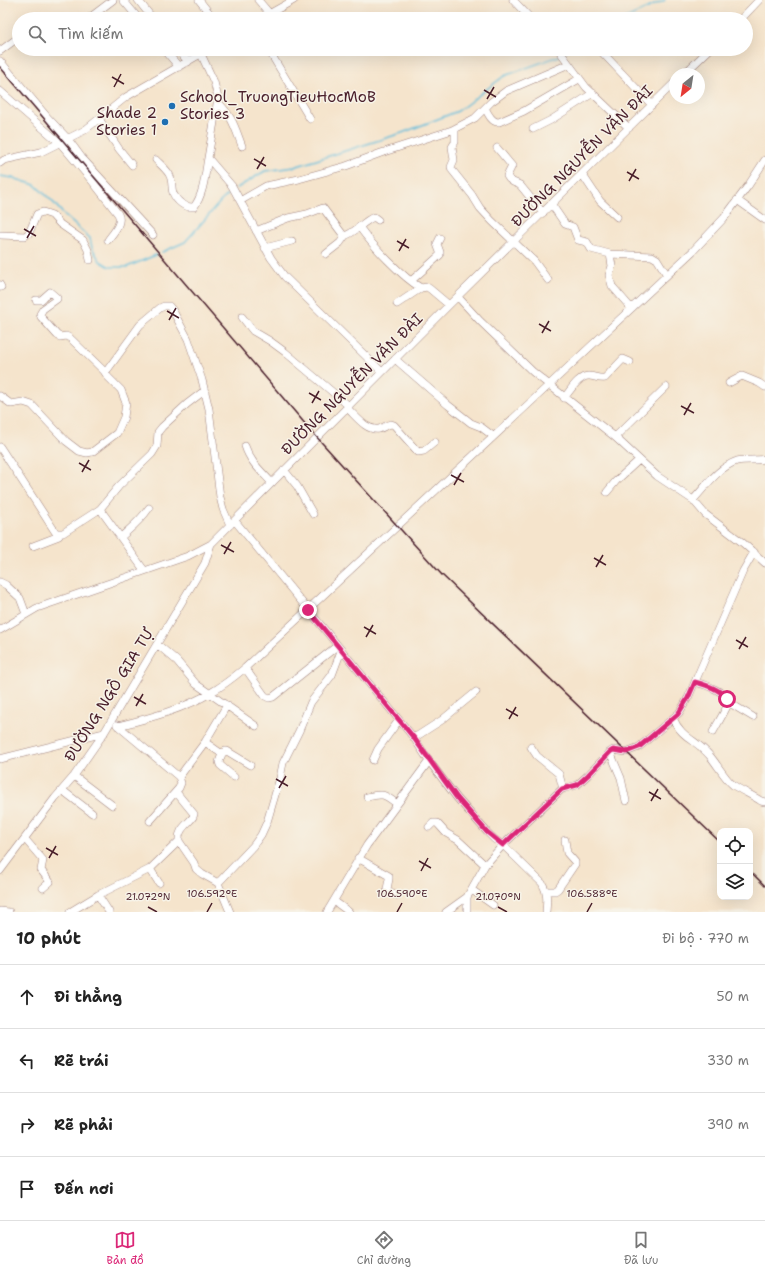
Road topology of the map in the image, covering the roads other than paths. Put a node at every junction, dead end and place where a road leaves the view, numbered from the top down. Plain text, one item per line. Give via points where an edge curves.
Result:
1 (113, 0) edge
2 (123, 0) edge
3 (138, 0) edge
4 (199, 0) edge
5 (258, 0) edge
6 (294, 0) edge
7 (513, 0) edge
8 (760, 0) edge
9 (97, 12) edge
10 (133, 12) edge
11 (147, 12) edge
12 (208, 12) edge
13 (268, 12) edge
14 (273, 12) edge
15 (524, 12) edge
16 (748, 12) edge
17 (12, 42) edge
18 (0, 51) edge
19 (170, 56) edge
20 (183, 56) edge
21 (197, 56) edge
22 (201, 56) edge
23 (272, 56) edge
24 (562, 56) edge
25 (606, 56) edge
26 (703, 56) edge
27 (0, 61) edge
28 (188, 62) junction
29 (566, 62) junction
30 (179, 67) junction
31 (690, 68) edge
32 (579, 79) junction
33 (669, 88) edge
34 (0, 91) edge
35 (592, 93) junction
36 (217, 101) junction
37 (652, 105) junction
38 (485, 108) junction
39 (99, 119) junction
40 (310, 119) dead end
41 (629, 128) junction
42 (455, 129) junction
43 (533, 129) dead end
44 (68, 139) junction
45 (60, 143) junction
46 (242, 146) dead end
47 (497, 148) dead end
48 (208, 158) junction
49 (2, 159) edge
50 (156, 160) dead end
51 (765, 160) edge
52 (132, 165) dead end
53 (582, 174) junction
54 (737, 200) junction
55 (240, 201) junction
56 (552, 205) junction
57 (543, 213) junction
58 (616, 217) dead end
59 (378, 220) dead end
60 (765, 220) edge
61 (360, 228) junction
62 (256, 231) junction
63 (0, 235) edge
64 (153, 235) dead end
65 (345, 236) junction
66 (440, 238) dead end
67 (108, 240) dead end
68 (292, 241) dead end
69 (514, 242) junction
70 (265, 248) junction
71 (326, 254) dead end
72 (610, 254) junction
73 (90, 260) dead end
74 (666, 275) junction
75 (548, 280) dead end
76 (411, 281) junction
77 (421, 288) junction
78 (458, 297) junction
79 (36, 300) dead end
80 (397, 304) dead end
81 (449, 305) junction
82 (632, 308) junction
83 (242, 317) dead end
84 (396, 359) junction
85 (630, 362) dead end
86 (104, 371) junction
87 (382, 372) junction
88 (728, 383) dead end
89 (549, 385) junction
90 (666, 387) dead end
91 (765, 388) edge
92 (204, 390) junction
93 (0, 396) edge
94 (564, 398) junction
95 (348, 407) junction
96 (493, 436) junction
97 (614, 437) junction
98 (435, 442) dead end
99 (245, 446) dead end
100 (0, 447) edge
101 (765, 459) edge
102 (639, 460) junction
103 (284, 470) junction
104 (272, 482) junction
105 (607, 492) dead end
106 (693, 500) junction
107 (149, 508) dead end
108 (100, 509) junction
109 (313, 514) dead end
110 (233, 523) junction
111 (60, 533) junction
112 (120, 537) junction
113 (211, 544) junction
114 (33, 546) dead end
115 (754, 552) junction
116 (765, 563) edge
117 (144, 570) junction
118 (0, 582) edge
119 (308, 610) junction
120 (26, 614) junction
121 (0, 630) edge
122 (157, 644) junction
123 (339, 649) junction
124 (245, 668) junction
125 (695, 682) junction
126 (476, 692) dead end
127 (211, 693) junction
128 (728, 702) junction
129 (226, 705) junction
130 (753, 717) dead end
131 (673, 718) junction
132 (399, 720) junction
133 (112, 721) junction
134 (118, 726) junction
135 (256, 726) dead end
136 (713, 732) dead end
137 (104, 733) junction
138 (414, 738) junction
139 (205, 742) junction
140 (531, 747) dead end
141 (610, 752) junction
142 (222, 754) junction
143 (0, 759) edge
144 (373, 760) dead end
145 (429, 761) junction
146 (250, 765) dead end
147 (74, 776) junction
148 (179, 777) junction
149 (234, 777) dead end
150 (563, 789) junction
151 (62, 790) junction
152 (176, 792) junction
153 (367, 798) dead end
154 (626, 801) dead end
155 (765, 802) edge
156 (397, 804) junction
157 (112, 805) dead end
158 (92, 813) dead end
159 (150, 821) dead end
160 (429, 827) dead end
161 (25, 839) junction
162 (179, 840) junction
163 (565, 840) dead end
164 (503, 845) junction
165 (358, 858) junction
166 (485, 864) junction
167 (150, 869) junction
168 (0, 871) edge
169 (159, 883) dead end
170 (218, 883) junction
171 (43, 888) dead end
172 (472, 890) junction
173 (546, 891) junction
174 (98, 895) junction
175 (396, 895) dead end
176 (467, 897) junction
177 (334, 901) junction
178 (493, 905) dead end
179 (0, 911) edge
180 (9, 912) edge
181 (70, 912) edge
182 (109, 912) edge
183 (230, 912) edge
184 (326, 912) edge
185 (349, 912) edge
186 (446, 912) edge
187 (467, 912) edge
188 (546, 912) edge

1 - 9 street
2 - 10 street
3 - 11 street
4 - 12 street
5 - 13 street
6 - 14 street
7 - 15 street
8 - 16 street
17 - 18 street
19 - 30 street
20 - 28 street
21 - 28 street
22 - 36 street via 214,82
23 - 40 street
24 - 29 street
25 - 37 street
26 - 31 street
27 - 44 street
28 - 30 street
29 - 32 street
29 - 38 street via 506,91
30 - 39 street via 126,97
32 - 35 street
32 - 38 street via 524,111 499,122 493,121
33 - 37 street, ĐƯỜNG NGUYỄN VĂN ĐÀI
34 - 45 street
35 - 41 street
35 - 43 street
36 - 46 street via 232,120
36 - 48 street
37 - 41 street, ĐƯỜNG NGUYỄN VĂN ĐÀI
38 - 42 street via 475,118
39 - 44 street
39 - 52 street
41 - 53 street, ĐƯỜNG NGUYỄN VĂN ĐÀI
42 - 55 street via 346,166 266,186
42 - 69 street via 452,170 480,208
44 - 45 street
44 - 64 street via 82,158
45 - 49 street via 41,152
45 - 67 street via 120,218
47 - 57 street via 512,166 507,176 509,179 520,185
48 - 50 street via 198,202 194,207 184,206 178,200 173,193 169,175
48 - 55 street via 232,186
51 - 54 street
53 - 56 street, ĐƯỜNG NGUYỄN VĂN ĐÀI
53 - 58 street via 600,201
54 - 60 street
54 - 74 street via 712,231
55 - 62 street
56 - 57 street, ĐƯỜNG NGUYỄN VĂN ĐÀI
56 - 72 street via 565,224 573,227 579,241 587,242 593,251
57 - 69 street, ĐƯỜNG NGUYỄN VĂN ĐÀI
59 - 61 street via 371,218
61 - 65 street
61 - 76 street
62 - 65 street via 323,208
62 - 70 street
63 - 73 street via 25,236 29,233 37,214 43,212 52,215 83,240
65 - 71 street
66 - 76 street via 437,244 440,255
68 - 70 street
69 - 75 street via 534,261
69 - 78 street, ĐƯỜNG NGUYỄN VĂN ĐÀI
70 - 87 street via 285,277
72 - 74 street via 652,256 657,259
72 - 82 street via 612,266 609,275 612,286
74 - 82 street
76 - 77 street
77 - 80 street
77 - 81 street via 427,287
78 - 81 street, ĐƯỜNG NGUYỄN VĂN ĐÀI
78 - 89 street via 525,365
79 - 86 street via 41,300 50,292 53,293 57,299 43,309 41,318 57,336 70,338
81 - 84 street, ĐƯỜNG NGUYỄN VĂN ĐÀI
82 - 89 street
83 - 95 street via 254,331 285,352
84 - 87 street, ĐƯỜNG NGUYỄN VĂN ĐÀI
84 - 96 street via 448,406
85 - 94 street via 623,359 602,379 589,376 582,378
86 - 92 street via 140,325 160,308 169,306 188,339
86 - 93 street via 121,390 126,403 124,417 116,433 92,452 79,451 66,441 32,405 23,402 11,404
87 - 95 street, ĐƯỜNG NGUYỄN VĂN ĐÀI
88 - 91 street via 742,376
89 - 94 street
89 - 96 street
90 - 97 street
92 - 108 street via 162,427 158,432 157,446 152,454
92 - 110 street via 209,409 220,497 223,510
94 - 97 street
95 - 98 street via 372,429 394,425 418,452 424,451
95 - 103 street, ĐƯỜNG NGUYỄN VĂN ĐÀI
96 - 119 street
97 - 102 street
99 - 104 street via 252,462
100 - 111 street via 56,533
101 - 106 street via 739,461 728,465
102 - 105 street
102 - 106 street via 657,476
103 - 104 street, ĐƯỜNG NGUYỄN VĂN ĐÀI
103 - 109 street via 298,486
104 - 110 street, ĐƯỜNG NGUYỄN VĂN ĐÀI
106 - 115 street via 706,514
107 - 112 street via 137,523
108 - 111 street via 64,533
108 - 112 street
110 - 113 street, ĐƯỜNG NGUYỄN VĂN ĐÀI
110 - 119 street
111 - 114 street via 59,536
112 - 117 street
113 - 117 street, ĐƯỜNG NGUYỄN VĂN ĐÀI via 188,556
113 - 122 street, ĐƯỜNG NGÔ GIA TỰ via 204,563
115 - 116 street
115 - 125 street via 743,571
117 - 120 street, ĐƯỜNG NGUYỄN VĂN ĐÀI
118 - 120 street via 20,598
119 - 123 street
119 - 124 street
120 - 121 street, ĐƯỜNG NGUYỄN VĂN ĐÀI
122 - 127 street via 177,661 196,684
122 - 133 street, ĐƯỜNG NGÔ GIA TỰ
123 - 124 street via 269,698
123 - 132 street
123 - 170 street via 332,675 310,702 285,757 267,822 253,846
124 - 127 street
125 - 128 street via 710,686 726,697
125 - 131 street via 683,707
126 - 138 street via 442,720
127 - 129 street
127 - 134 street via 156,716
128 - 130 street
128 - 136 street
129 - 135 street
129 - 139 street
131 - 141 street via 634,750
131 - 155 street via 683,734 700,745 730,782
132 - 138 street
132 - 144 street
133 - 134 street
133 - 137 street, ĐƯỜNG NGÔ GIA TỰ
134 - 148 street
137 - 143 street
137 - 147 street, ĐƯỜNG NGÔ GIA TỰ
138 - 145 street
139 - 142 street
139 - 148 street
140 - 150 street via 537,756 559,774
141 - 150 street via 577,785
141 - 154 street via 621,778
142 - 146 street via 228,751
142 - 149 street via 220,765
145 - 156 street
145 - 164 street via 474,818
147 - 151 street, ĐƯỜNG NGÔ GIA TỰ
147 - 157 street
148 - 152 street via 181,784
150 - 164 street
151 - 158 street
151 - 161 street, ĐƯỜNG NGÔ GIA TỰ
152 - 159 street
152 - 162 street via 194,814 182,828 178,835
153 - 156 street via 384,794
156 - 165 street
160 - 166 street via 433,823 437,824
161 - 168 street, ĐƯỜNG NGÔ GIA TỰ
161 - 171 street via 43,860 41,870 50,882
162 - 167 street
162 - 170 street via 196,869
163 - 173 street via 567,853 575,864 558,889
164 - 166 street
164 - 173 street via 542,883
165 - 175 street via 389,876 387,889
165 - 177 street
166 - 172 street
167 - 169 street
167 - 174 street
170 - 183 street
172 - 176 street
172 - 178 street
173 - 188 street
174 - 181 street
174 - 182 street
176 - 186 street
176 - 187 street
177 - 184 street
177 - 185 street
179 - 180 street

